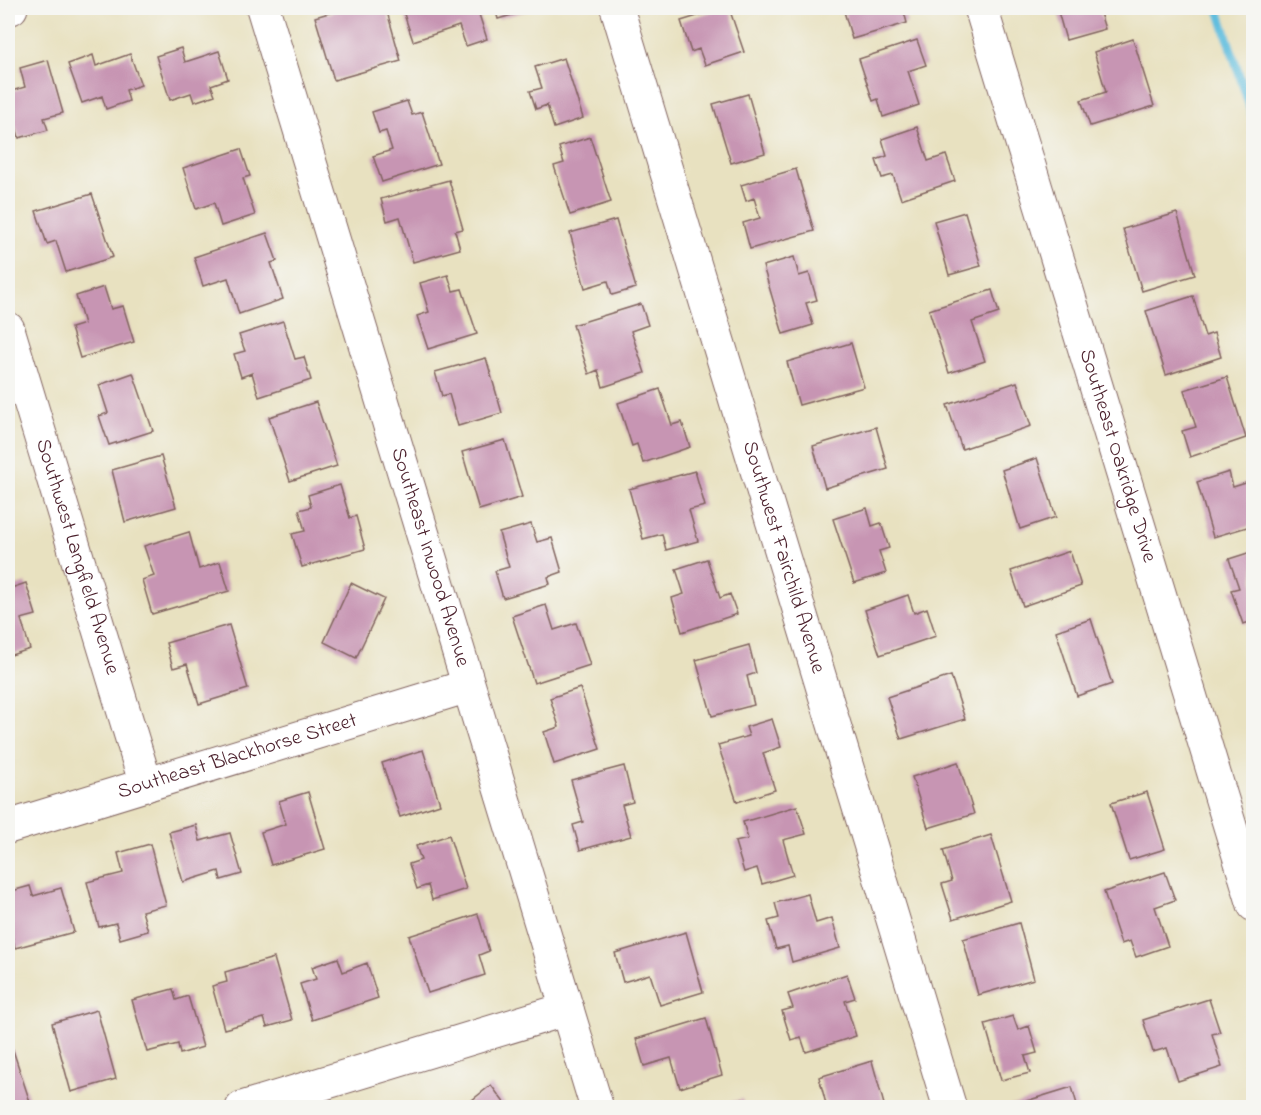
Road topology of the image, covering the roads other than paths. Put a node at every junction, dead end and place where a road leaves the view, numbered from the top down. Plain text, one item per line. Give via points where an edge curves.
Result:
1 (262, 8) edge
2 (617, 8) edge
3 (981, 8) edge
4 (8, 329) edge
5 (468, 686) junction
6 (146, 785) junction
7 (8, 827) edge
8 (1254, 905) edge
9 (567, 1009) junction
10 (242, 1107) edge
11 (597, 1107) edge
12 (950, 1107) edge

1 - 5 street, Southeast Inwood Avenue
2 - 12 street, Southwest Fairchild Avenue
3 - 8 street, Southeast Oakridge Drive
4 - 6 street, Southwest Langfield Avenue
5 - 6 street, Southeast Blackhorse Street
5 - 9 street, Southeast Inwood Avenue
6 - 7 street, Southeast Blackhorse Street
9 - 10 street
9 - 11 street, Southeast Inwood Avenue

